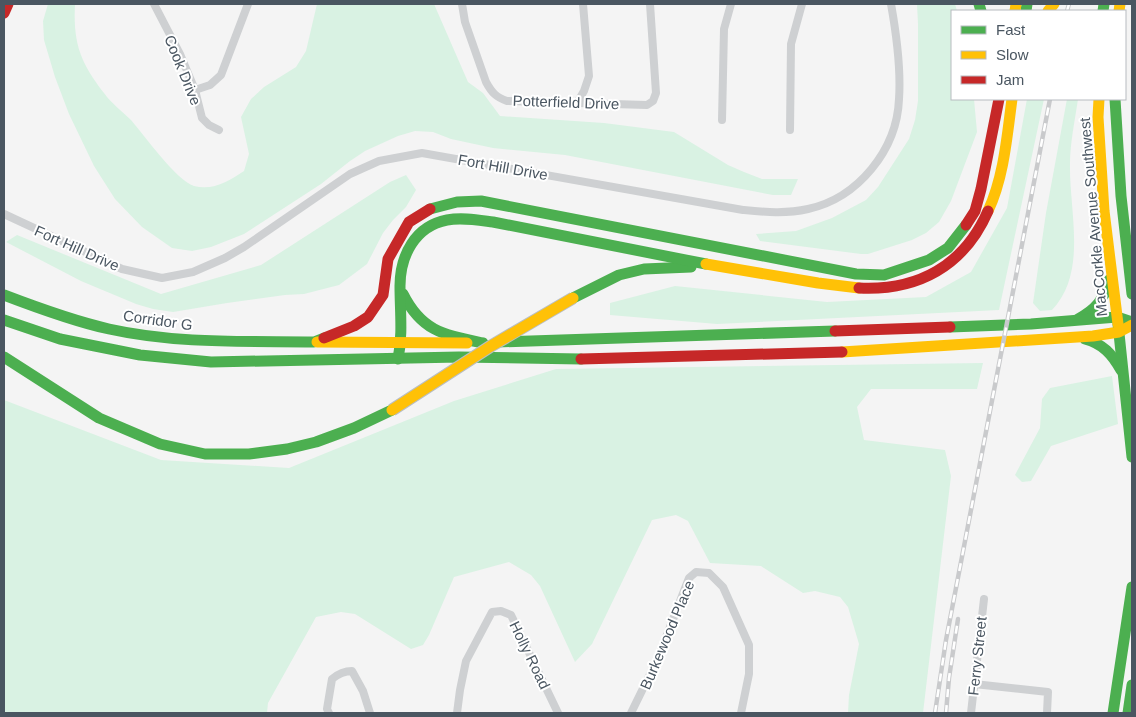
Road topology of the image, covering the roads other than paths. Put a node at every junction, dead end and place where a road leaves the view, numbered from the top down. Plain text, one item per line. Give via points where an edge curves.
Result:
1 (8, 4) edge
2 (154, 4) edge
3 (248, 4) edge
4 (462, 4) edge
5 (584, 4) edge
6 (650, 4) edge
7 (730, 4) edge
8 (802, 4) edge
9 (891, 4) edge
10 (4, 13) edge
11 (195, 90) junction
12 (997, 100) edge
13 (1099, 100) edge
14 (1115, 100) edge
15 (577, 103) junction
16 (1012, 103) edge
17 (722, 120) dead end
18 (219, 130) dead end
19 (790, 130) dead end
20 (4, 214) edge
21 (400, 236) junction
22 (715, 266) junction
23 (1111, 269) junction
24 (400, 286) junction
25 (1132, 294) edge
26 (4, 295) edge
27 (1117, 317) junction
28 (4, 320) edge
29 (1074, 321) junction
30 (1132, 323) edge
31 (1119, 332) junction
32 (1076, 337) junction
33 (314, 342) junction
34 (398, 343) junction
35 (483, 343) junction
36 (4, 357) edge
37 (398, 359) junction
38 (1124, 379) junction
39 (1132, 457) edge
40 (1132, 587) edge
41 (984, 599) dead end
42 (974, 684) junction
43 (1132, 685) edge
44 (329, 713) edge
45 (370, 713) edge
46 (458, 713) edge
47 (558, 713) edge
48 (631, 713) edge
49 (741, 713) edge
50 (971, 713) edge
51 (1047, 713) edge
52 (1113, 713) edge
53 (1128, 713) edge

1 - 10 main road
2 - 11 street, Cook Drive
3 - 11 street via 221,75 210,85
4 - 15 street, Potterfield Drive via 465,22 491,92 508,101
5 - 15 street via 589,76
6 - 15 street, Potterfield Drive via 656,93 653,101 646,105
7 - 17 street via 724,29
8 - 19 street via 791,44
9 - 20 street, Fort Hill Drive via 899,81 892,134 878,160 860,182 835,199 809,209 785,212 743,210 422,153 379,161 350,174 244,247 193,272 162,278 122,269
11 - 18 street, Cook Drive via 202,118
12 - 21 main road via 981,188 974,211 963,230 948,248 929,260 884,275 847,272 481,201 433,207 409,222
13 - 23 main road, MacCorkle Avenue Southwest via 1104,211
14 - 25 main road, MacCorkle Avenue Southwest
16 - 22 main road via 998,185 986,218 963,252 919,281 885,288 848,286
21 - 33 main road via 388,259 383,294 368,317 343,332
21 - 34 main road via 392,278
22 - 24 main road via 462,218 442,220 427,226 415,237 401,263
22 - 36 main road, bridge via 644,269 619,275 491,346 392,410 316,442 249,454 205,454 160,444 98,418
23 - 27 main road, MacCorkle Avenue Southwest
23 - 29 main road via 1101,303
24 - 34 main road
24 - 35 main road via 411,310 425,325 443,334
26 - 33 main road, Corridor G via 110,329 188,340
27 - 29 main road
27 - 30 main road
27 - 31 main road, MacCorkle Avenue Southwest
28 - 37 main road via 60,339 140,355 211,362
29 - 35 main road
30 - 31 main road
31 - 32 main road
31 - 38 main road, MacCorkle Avenue Southwest
32 - 37 main road via 829,353
32 - 38 main road via 1093,341 1110,351
33 - 34 main road, Corridor G
34 - 35 main road, Corridor G
34 - 37 main road
38 - 39 main road, MacCorkle Avenue Southwest
40 - 52 main road
41 - 42 street, Ferry Street
42 - 50 street, Ferry Street
42 - 51 street via 1048,692
43 - 53 main road
44 - 45 street via 332,679 352,671
46 - 47 street, Holly Road via 466,661 492,612 501,611 510,615
48 - 49 street, Burkewood Place via 658,658 688,578 696,572 709,574 723,587 749,645 749,674

